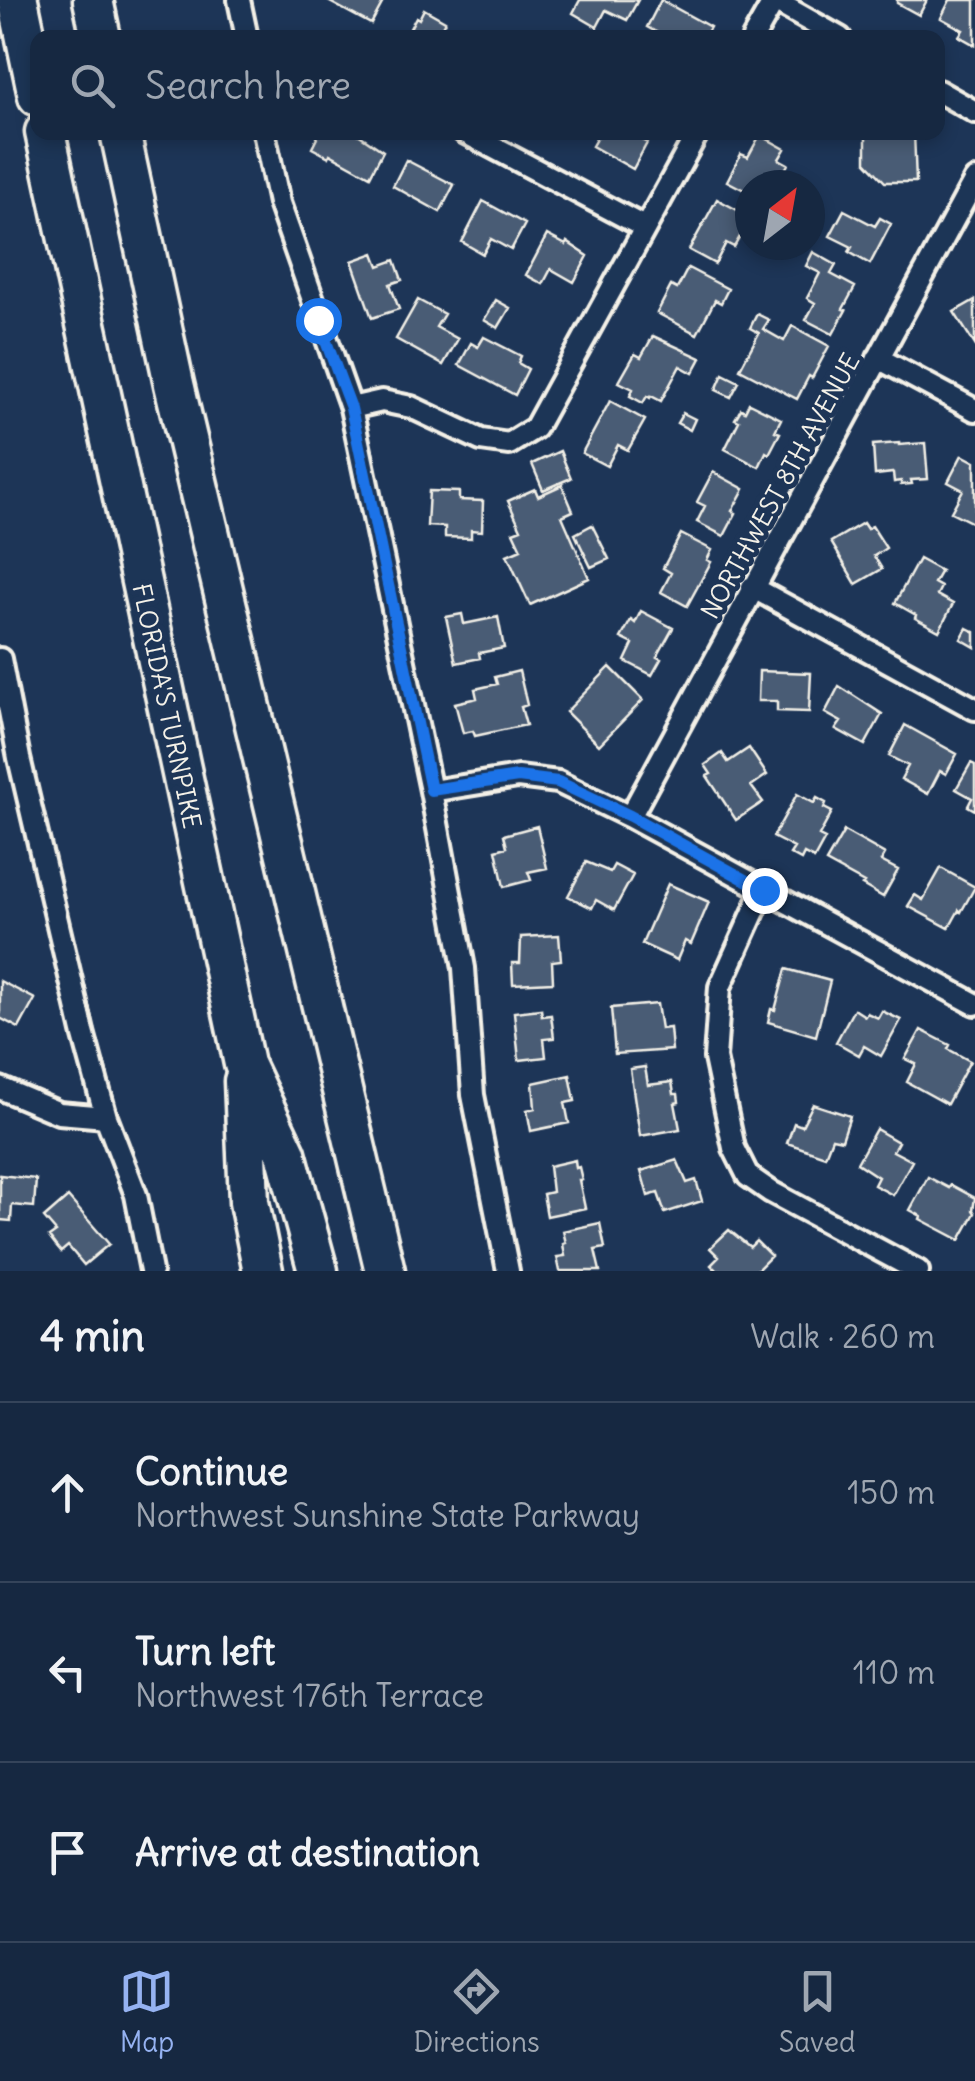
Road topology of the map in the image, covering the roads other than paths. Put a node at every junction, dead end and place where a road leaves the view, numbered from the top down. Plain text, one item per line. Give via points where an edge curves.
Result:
1 (18, 0) edge
2 (94, 0) edge
3 (239, 0) edge
4 (773, 0) edge
5 (100, 30) edge
6 (250, 30) edge
7 (757, 30) edge
8 (826, 30) edge
9 (30, 58) edge
10 (945, 95) edge
11 (975, 112) edge
12 (47, 140) edge
13 (122, 140) edge
14 (266, 140) edge
15 (479, 140) edge
16 (693, 140) edge
17 (975, 180) edge
18 (644, 227) junction
19 (878, 358) junction
20 (351, 408) junction
21 (975, 410) edge
22 (752, 588) junction
23 (0, 660) edge
24 (975, 709) edge
25 (10, 759) edge
26 (431, 790) junction
27 (630, 816) junction
28 (764, 890) junction
29 (975, 1004) edge
30 (244, 1064) junction
31 (0, 1088) edge
32 (106, 1117) junction
33 (384, 1269) edge
34 (152, 1271) edge
35 (263, 1271) edge
36 (318, 1271) edge
37 (508, 1271) edge
38 (918, 1271) edge

1 - 9 highway
2 - 5 highway
3 - 6 street
4 - 7 street
4 - 8 street
10 - 11 street
12 - 30 highway, FLORIDA'S TURNPIKE
13 - 33 highway
14 - 20 street via 279,203
15 - 18 street
16 - 18 street
17 - 19 street, NORTHWEST 8TH AVENUE
18 - 20 street via 535,428 509,444 482,440 411,407 382,401
19 - 21 street
19 - 22 street, NORTHWEST 8TH AVENUE
20 - 26 street
22 - 24 street
22 - 27 street, NORTHWEST 8TH AVENUE
23 - 25 street
25 - 32 street
26 - 27 street via 518,777 558,782
26 - 37 street via 464,968 473,1095
27 - 28 street
28 - 29 street
28 - 38 street via 720,987 716,1058 734,1148 748,1176
30 - 35 highway via 249,1202
30 - 36 highway, FLORIDA'S TURNPIKE via 286,1154
31 - 32 street via 60,1113
32 - 34 street via 136,1195

